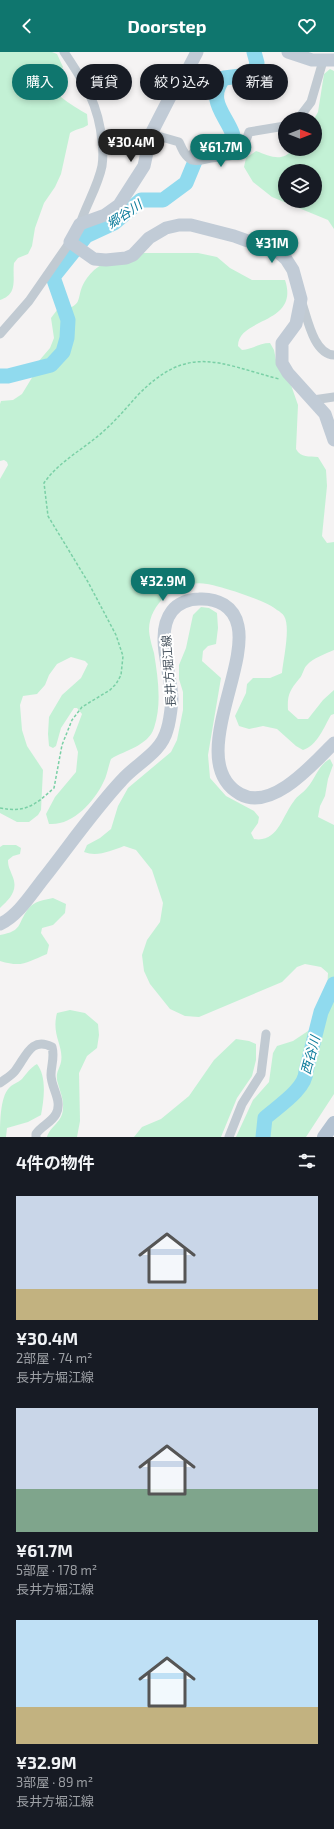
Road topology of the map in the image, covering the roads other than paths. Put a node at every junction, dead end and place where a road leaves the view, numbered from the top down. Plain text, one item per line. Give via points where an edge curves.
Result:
1 (64, 52) edge
2 (197, 52) edge
3 (288, 52) edge
4 (329, 61) edge
5 (303, 112) edge
6 (278, 127) edge
7 (151, 134) junction
8 (214, 143) dead end
9 (190, 158) junction
10 (80, 224) junction
11 (72, 243) junction
12 (301, 299) junction
13 (0, 334) edge
14 (334, 354) edge
15 (334, 397) edge
16 (313, 400) junction
17 (334, 440) edge
18 (334, 743) edge
19 (0, 924) edge
20 (266, 1034) dead end
21 (0, 1083) edge
22 (334, 1123) edge
23 (36, 1137) edge
24 (229, 1137) edge
25 (324, 1137) edge

1 - 10 street via 88,89 97,109 101,128 102,165
2 - 7 main road
3 - 4 main road via 312,60
4 - 5 street via 311,102
6 - 9 street via 248,132 242,152 235,156 201,161
7 - 9 street via 180,142
7 - 10 main road via 144,166 120,205 105,215
8 - 9 street via 201,146
10 - 11 main road
11 - 12 main road via 94,259 126,258 149,238 166,228 191,225 234,236 278,252 293,270
11 - 13 street via 29,301
12 - 14 street via 314,338 322,351
12 - 16 main road via 296,324 282,343 280,351 282,363 288,373
15 - 16 street
16 - 17 main road via 325,414
18 - 19 main road, 長井方堀江線 via 299,777 279,791 266,796 250,797 231,787 220,769 218,754 220,732 240,636 238,624 226,605 219,601 208,598 185,601 173,610 166,621 165,654 172,699 167,731 162,743 123,779 25,902
20 - 24 street via 261,1074 242,1104
21 - 23 street via 14,1072 30,1048 44,1043 52,1047 54,1054 51,1075 58,1107 55,1115 40,1128
22 - 25 main road

